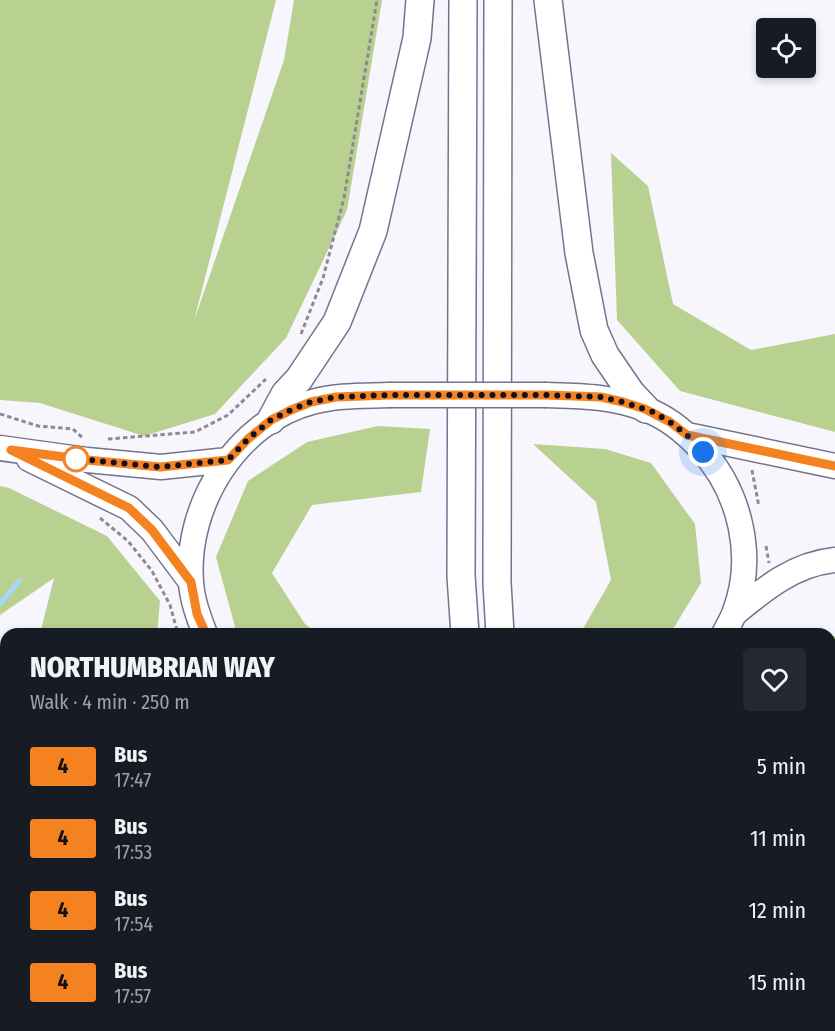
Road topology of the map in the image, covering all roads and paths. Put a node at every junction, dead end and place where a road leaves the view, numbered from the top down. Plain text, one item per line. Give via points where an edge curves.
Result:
1 (377, 0) edge
2 (420, 0) edge
3 (463, 0) edge
4 (498, 0) edge
5 (548, 0) edge
6 (301, 335) dead end
7 (266, 380) dead end
8 (645, 409) junction
9 (0, 414) edge
10 (271, 420) junction
11 (687, 435) junction
12 (85, 440) dead end
13 (101, 440) dead end
14 (5, 449) edge
15 (228, 460) junction
16 (835, 466) edge
17 (93, 512) dead end
18 (835, 560) edge
19 (191, 582) junction
20 (729, 624) edge
21 (176, 628) edge
22 (203, 628) edge
23 (465, 628) edge
24 (500, 628) edge

1 - 6 path via 344,198 323,278
2 - 10 highway via 417,38 373,231 337,322
3 - 23 highway via 461,576
4 - 24 highway
5 - 8 highway via 579,253 594,330 605,355
7 - 13 path via 228,415 195,432
8 - 10 main road, bridge via 601,397 389,395 311,402
8 - 11 main road
9 - 12 path via 38,426 73,429
10 - 15 main road
11 - 16 main road
11 - 20 main road via 716,467 740,521 744,562
14 - 15 main road via 160,467
14 - 19 main road via 129,508 152,530
15 - 19 main road via 200,512 192,546
17 - 21 path via 128,541 152,571 170,605
18 - 20 main road via 810,565 776,581 756,595
19 - 22 main road

